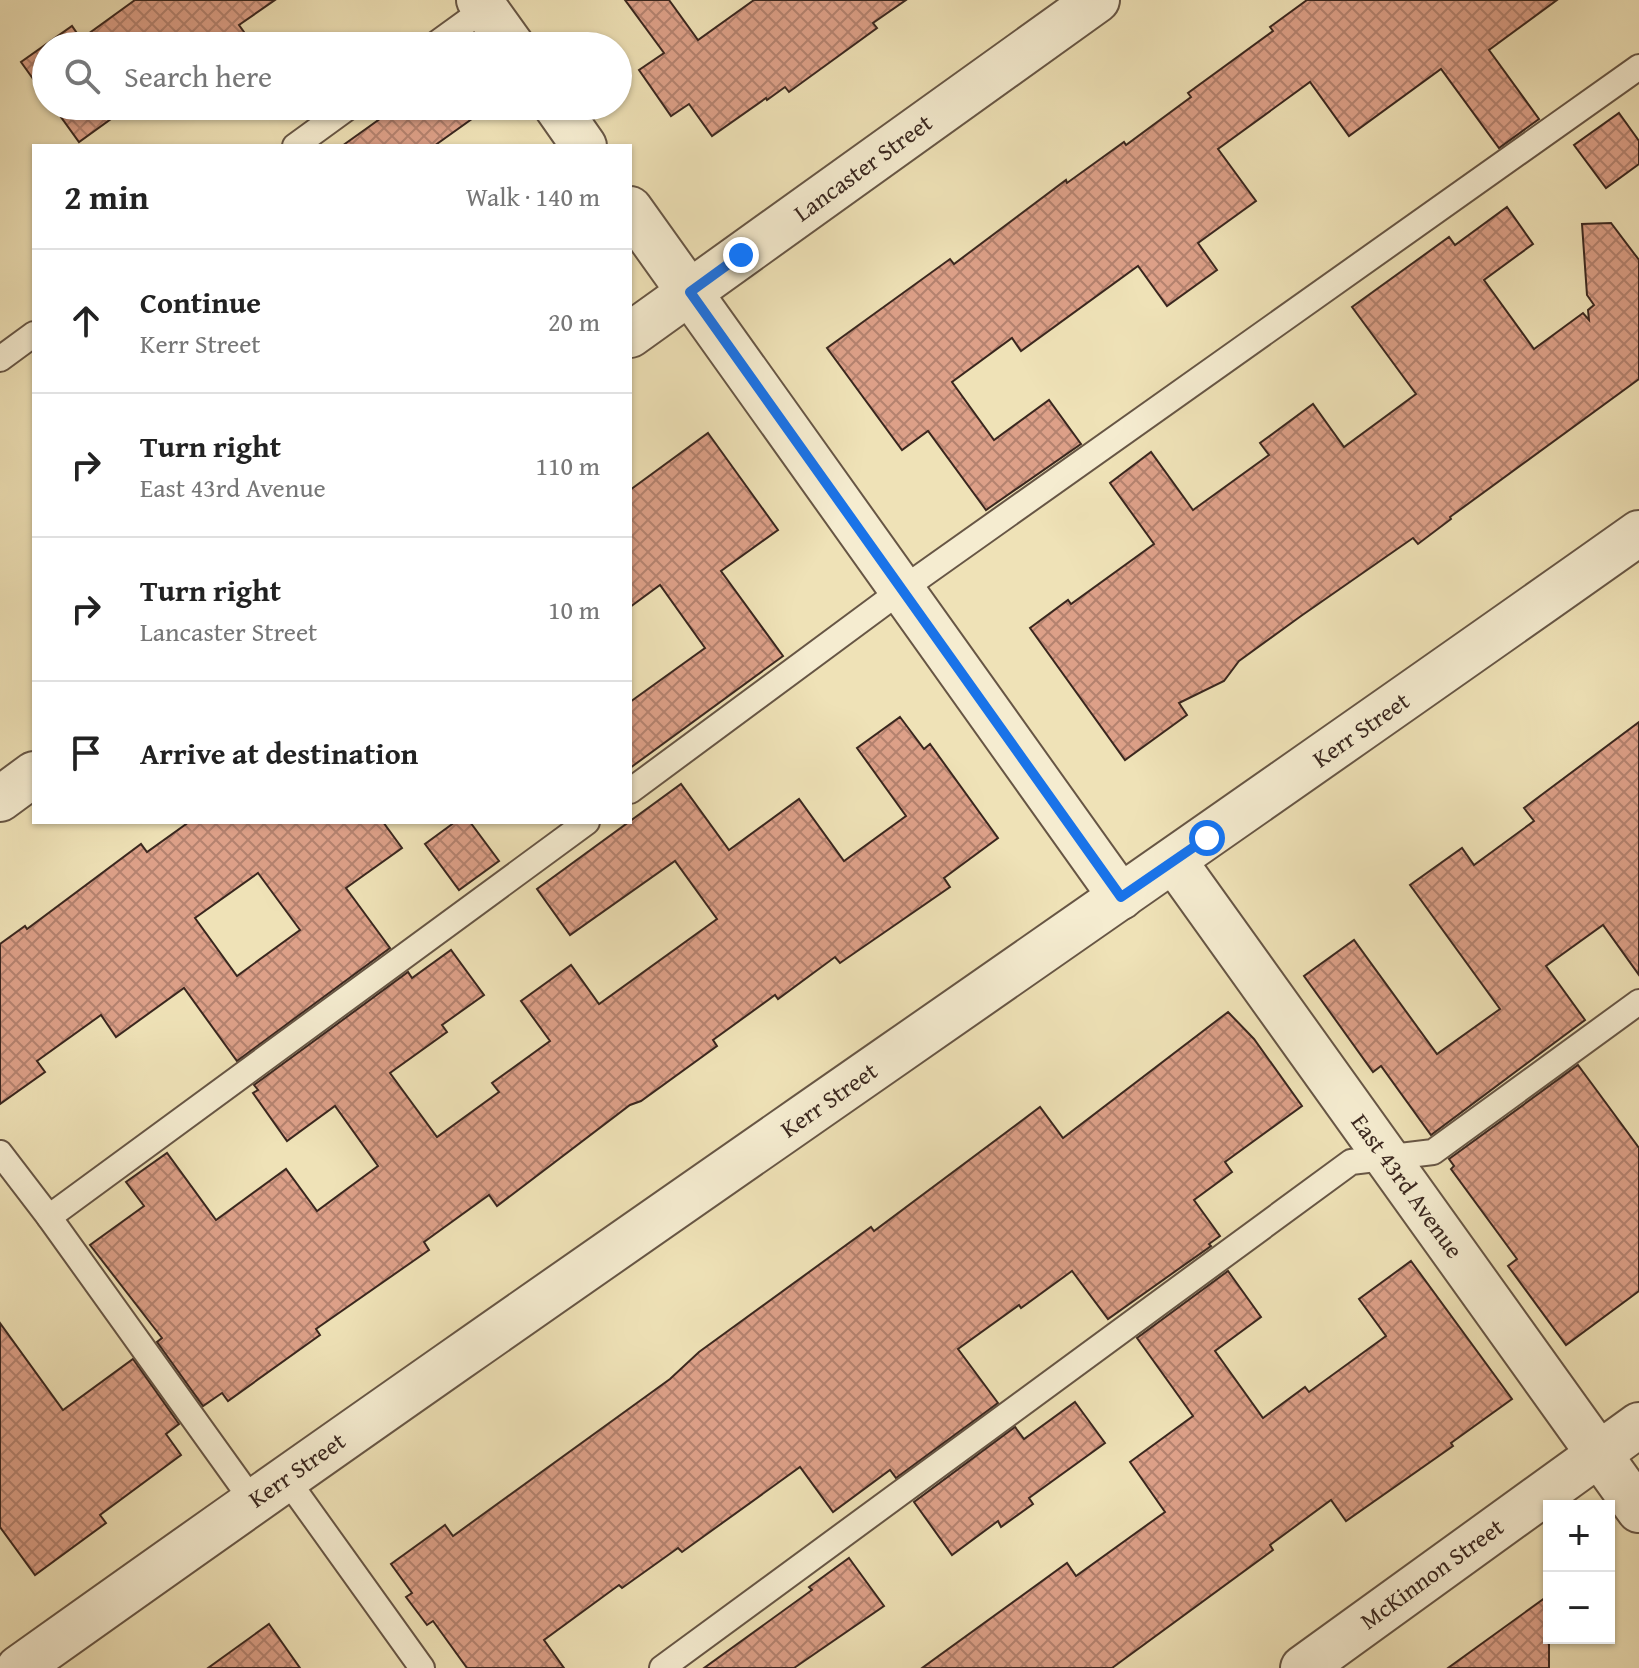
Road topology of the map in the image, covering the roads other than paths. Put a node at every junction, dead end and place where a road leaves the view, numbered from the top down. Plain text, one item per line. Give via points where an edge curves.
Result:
1 (1097, 0) edge
2 (487, 3) edge
3 (451, 32) edge
4 (504, 32) edge
5 (1639, 67) edge
6 (331, 120) edge
7 (566, 120) edge
8 (298, 144) edge
9 (583, 144) edge
10 (632, 212) edge
11 (690, 292) junction
12 (632, 334) edge
13 (32, 335) edge
14 (0, 359) edge
15 (1639, 533) edge
16 (903, 589) junction
17 (32, 775) edge
18 (632, 790) edge
19 (0, 799) edge
20 (584, 824) edge
21 (1174, 861) junction
22 (1121, 897) junction
23 (1639, 1002) edge
24 (0, 1153) edge
25 (1387, 1158) junction
26 (49, 1217) junction
27 (1639, 1425) edge
28 (1597, 1454) junction
29 (269, 1489) junction
30 (1639, 1510) edge
31 (19, 1668) edge
32 (422, 1668) edge
33 (662, 1668) edge
34 (1303, 1668) edge

1 - 11 street, Lancaster Street
2 - 3 lane
2 - 4 street
5 - 16 lane
6 - 8 lane
7 - 9 street
10 - 11 street
11 - 12 street, Lancaster Street
11 - 16 street
13 - 14 lane
15 - 21 street, Kerr Street
16 - 18 lane
16 - 22 street
17 - 19 street
20 - 26 lane
21 - 22 street, Kerr Street
21 - 25 street, East 43rd Avenue
22 - 29 street, Kerr Street
23 - 25 lane via 1433,1152
24 - 26 lane
25 - 28 street, East 43rd Avenue
25 - 33 lane via 1351,1162
26 - 29 lane
27 - 28 street, McKinnon Street
28 - 30 street, East 43rd Avenue
28 - 34 street, McKinnon Street
29 - 31 street, Kerr Street
29 - 32 lane

